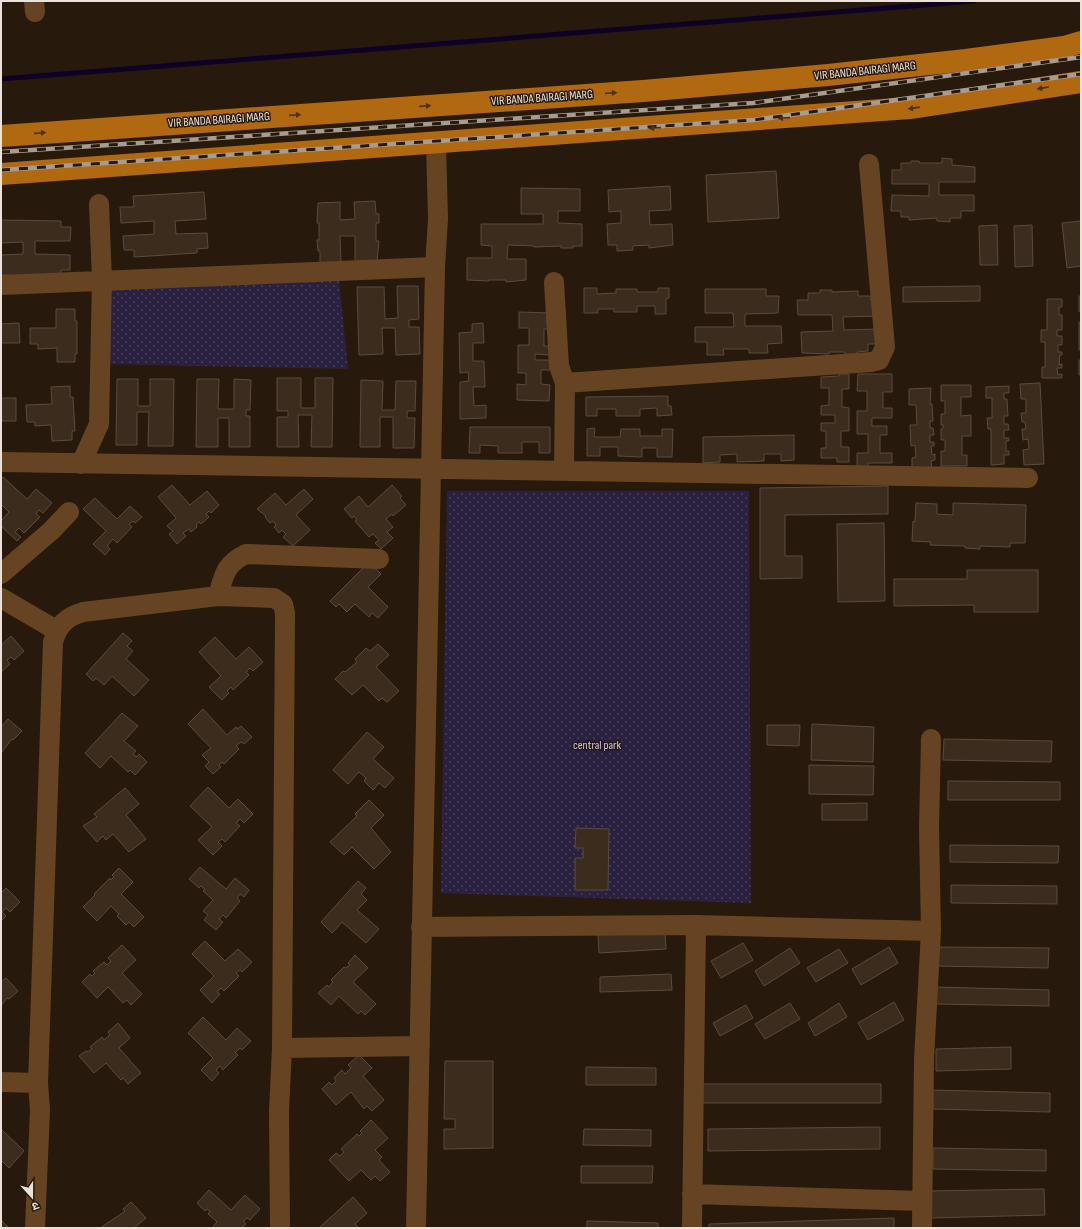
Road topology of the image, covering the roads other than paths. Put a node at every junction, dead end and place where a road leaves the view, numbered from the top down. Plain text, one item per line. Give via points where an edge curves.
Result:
1 (1081, 42) edge
2 (1081, 82) edge
3 (1, 136) edge
4 (436, 143) junction
5 (869, 164) dead end
6 (1, 174) edge
7 (99, 204) dead end
8 (435, 267) junction
9 (102, 280) junction
10 (554, 282) dead end
11 (1, 285) edge
12 (564, 383) junction
13 (1, 462) edge
14 (81, 464) junction
15 (431, 468) junction
16 (564, 470) junction
17 (1028, 478) dead end
18 (69, 512) dead end
19 (379, 559) dead end
20 (1, 574) edge
21 (218, 596) junction
22 (1, 598) edge
23 (56, 630) junction
24 (931, 739) dead end
25 (696, 925) junction
26 (421, 927) junction
27 (931, 931) junction
28 (420, 1046) junction
29 (282, 1048) junction
30 (1, 1082) edge
31 (38, 1083) junction
32 (692, 1194) junction
33 (922, 1201) junction
34 (36, 1228) edge
35 (280, 1228) edge
36 (416, 1228) edge
37 (692, 1228) edge
38 (922, 1228) edge

3 -> 1 main road, VIR BANDA BAIRAGI MARG via 821,76 966,60 1064,47
2 -> 4 main road via 910,108
4 - 6 main road
4 - 8 street via 438,219
5 - 12 street via 885,347 879,360
7 - 9 street
8 - 9 street
8 - 15 street
9 - 11 street
9 - 14 street via 99,424
10 - 12 street via 559,366
12 - 16 street
13 - 14 street
14 - 15 street
15 - 16 street
15 - 26 street
16 - 17 street
18 - 20 street
19 - 21 street via 246,554 234,560 225,570
21 - 23 street via 83,612 64,621
21 - 29 street via 274,598 283,604 285,613
22 - 23 street
23 - 31 street via 53,642
24 - 27 street
25 - 26 street
25 - 27 street
25 - 32 street
26 - 28 street
27 - 33 street via 924,1059
28 - 29 street
28 - 36 street
29 - 35 street via 279,1110
30 - 31 street
31 - 34 street via 40,1110
32 - 33 street
32 - 37 street
33 - 38 street

